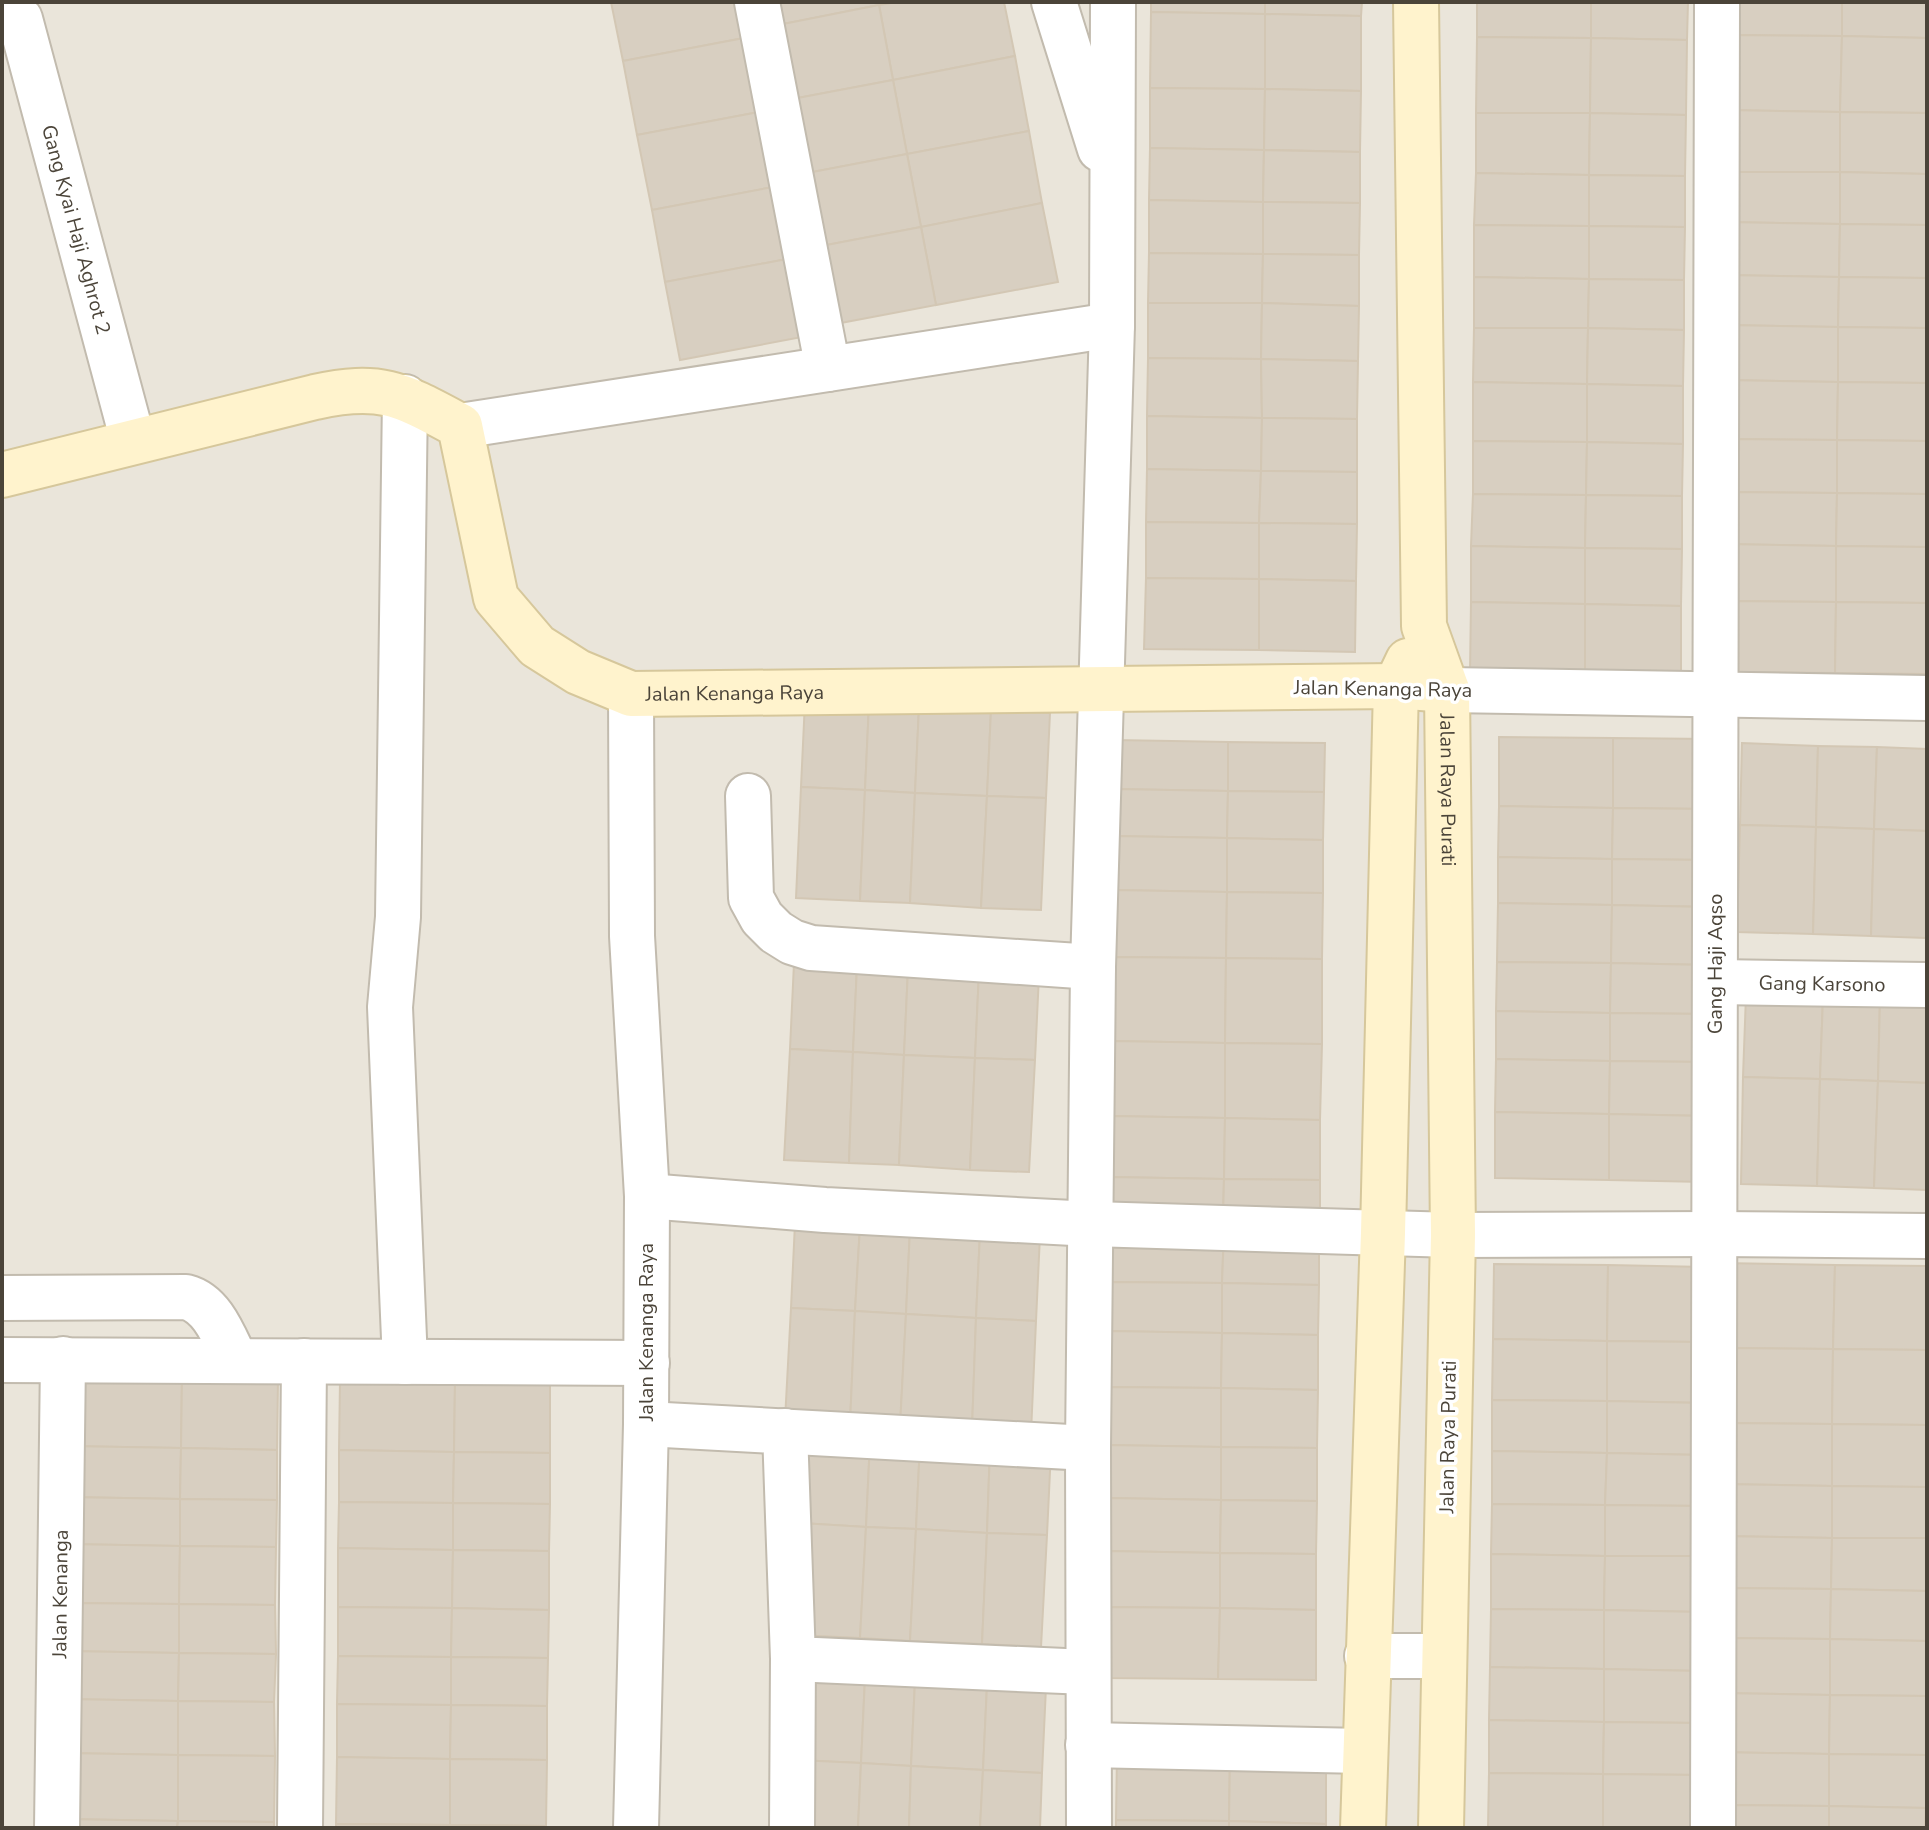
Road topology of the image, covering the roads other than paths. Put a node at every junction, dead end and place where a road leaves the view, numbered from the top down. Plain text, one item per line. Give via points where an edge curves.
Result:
1 (757, 2) edge
2 (1054, 2) edge
3 (1113, 2) edge
4 (1416, 2) edge
5 (1717, 2) edge
6 (20, 19) dead end
7 (1112, 188) junction
8 (1112, 325) junction
9 (828, 369) junction
10 (405, 397) junction
11 (460, 426) junction
12 (133, 441) junction
13 (2, 475) edge
14 (1424, 626) junction
15 (1396, 686) junction
16 (1099, 688) junction
17 (1447, 690) junction
18 (631, 694) junction
19 (1716, 696) junction
20 (1927, 698) edge
21 (748, 796) dead end
22 (1093, 967) junction
23 (1716, 982) junction
24 (1927, 985) edge
25 (647, 1196) junction
26 (1092, 1224) junction
27 (1383, 1233) junction
28 (1716, 1234) junction
29 (1453, 1235) junction
30 (1927, 1236) edge
31 (2, 1298) edge
32 (63, 1359) junction
33 (2, 1360) edge
34 (236, 1361) junction
35 (304, 1361) junction
36 (405, 1362) junction
37 (647, 1363) junction
38 (646, 1424) junction
39 (785, 1431) junction
40 (1088, 1448) junction
41 (1367, 1656) junction
42 (1443, 1656) junction
43 (793, 1659) junction
44 (1087, 1672) junction
45 (1088, 1745) junction
46 (1363, 1751) junction
47 (57, 1828) edge
48 (300, 1828) edge
49 (636, 1828) edge
50 (792, 1828) edge
51 (1089, 1828) edge
52 (1363, 1828) edge
53 (1441, 1828) edge
54 (1713, 1828) edge

1 - 9 street
2 - 7 street
3 - 7 street
4 - 14 street
5 - 19 street, Gang Haji Aqso
6 - 12 street, Gang Kyai Haji Aghrot 2
7 - 8 street
8 - 9 street
8 - 16 street
9 - 11 street
10 - 11 street
10 - 12 street via 348,390
10 - 36 street via 398,917 390,1007
11 - 18 street via 496,598 537,646 578,672
12 - 13 street
14 - 15 street
14 - 17 street, Jalan Raya Purati
15 - 16 street, Jalan Kenanga Raya
15 - 17 street, Jalan Kenanga Raya
15 - 27 street
16 - 18 street, Jalan Kenanga Raya
16 - 22 street
17 - 19 street, Jalan Kenanga Raya
17 - 29 street, Jalan Raya Purati
18 - 25 street, Jalan Kenanga Raya via 632,936
19 - 20 street, Jalan Kenanga Raya
19 - 23 street, Gang Haji Aqso
21 - 22 street via 751,898 762,918 792,942 811,948
22 - 26 street
23 - 24 street, Gang Karsono
23 - 28 street, Gang Haji Aqso
25 - 26 street
25 - 37 street, Jalan Kenanga Raya
26 - 27 street
26 - 40 street
27 - 29 street
27 - 41 street
28 - 29 street
28 - 30 street
28 - 54 street, Gang Haji Aqso
29 - 42 street, Jalan Raya Purati
31 - 34 street via 186,1297 200,1301
32 - 33 street
32 - 34 street
32 - 47 street, Jalan Kenanga
34 - 35 street
35 - 36 street
35 - 48 street
36 - 37 street
37 - 38 street, Jalan Kenanga Raya
38 - 39 street
38 - 49 street, Jalan Kenanga Raya
39 - 40 street
39 - 43 street
40 - 44 street
41 - 42 street
41 - 46 street
42 - 53 street, Jalan Raya Purati
43 - 44 street
43 - 50 street
44 - 45 street
45 - 46 street
45 - 51 street
46 - 52 street

